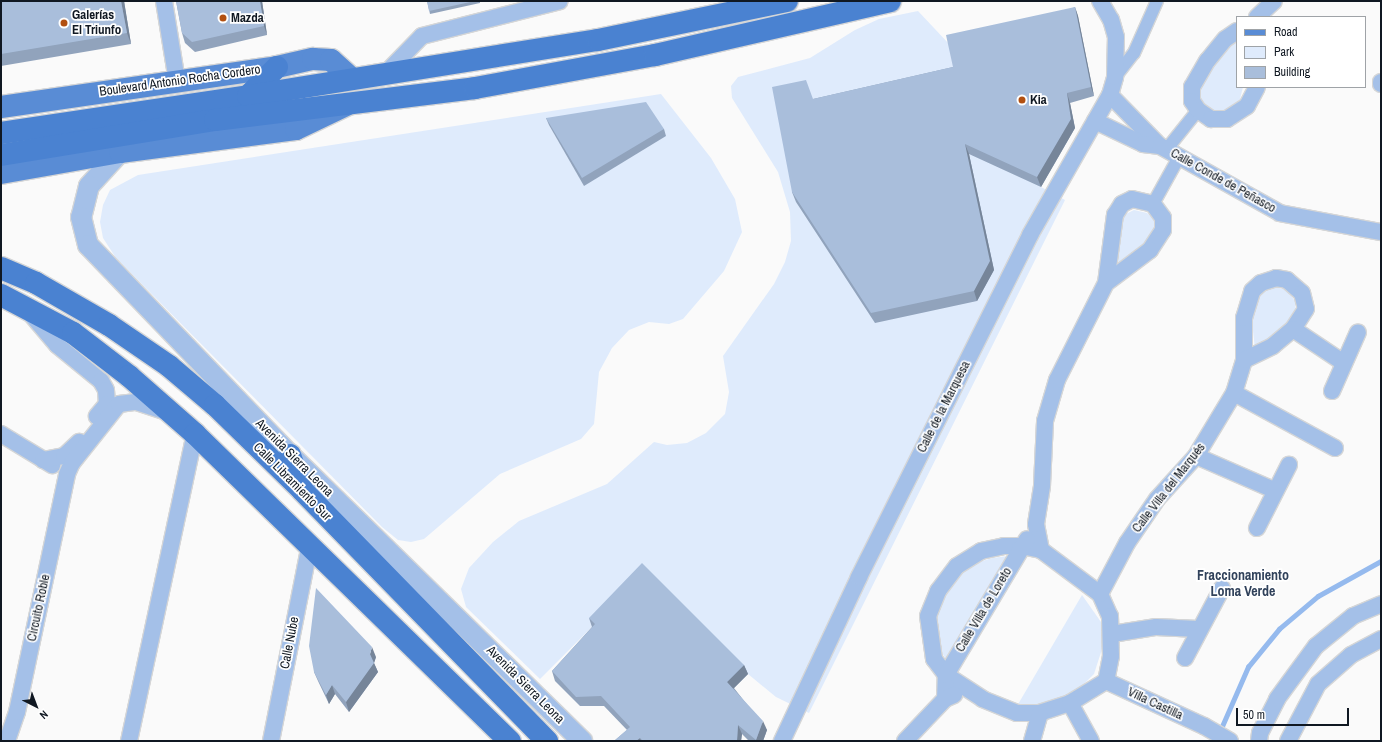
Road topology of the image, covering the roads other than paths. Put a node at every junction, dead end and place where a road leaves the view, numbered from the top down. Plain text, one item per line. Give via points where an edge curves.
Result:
1 (164, 1) edge
2 (560, 1) edge
3 (787, 1) edge
4 (890, 1) edge
5 (1100, 1) edge
6 (1157, 1) edge
7 (1236, 32) edge
8 (277, 67) junction
9 (384, 74) junction
10 (1115, 77) junction
11 (352, 79) junction
12 (177, 81) junction
13 (1256, 88) edge
14 (1110, 95) junction
15 (248, 96) junction
16 (349, 104) junction
17 (1, 107) edge
18 (215, 110) junction
19 (1198, 110) junction
20 (1095, 121) junction
21 (1, 133) edge
22 (1168, 151) junction
23 (120, 152) junction
24 (1, 155) edge
25 (1, 173) edge
26 (1152, 204) junction
27 (1381, 232) edge
28 (1, 268) edge
29 (1106, 283) junction
30 (1, 295) edge
31 (24, 306) junction
32 (1293, 329) junction
33 (1358, 332) dead end
34 (1244, 360) junction
35 (1344, 363) junction
36 (1332, 391) dead end
37 (1234, 393) junction
38 (110, 406) junction
39 (174, 415) junction
40 (1, 434) edge
41 (196, 434) junction
42 (1335, 448) dead end
43 (290, 455) junction
44 (1196, 456) junction
45 (44, 460) junction
46 (1289, 465) dead end
47 (67, 474) junction
48 (302, 490) junction
49 (1274, 490) junction
50 (1036, 524) junction
51 (1257, 528) dead end
52 (310, 544) junction
53 (1022, 546) junction
54 (1041, 550) junction
55 (1222, 588) dead end
56 (1100, 594) junction
57 (1381, 604) edge
58 (1198, 629) junction
59 (1112, 634) junction
60 (1381, 639) edge
61 (1185, 658) dead end
62 (946, 675) junction
63 (1106, 681) junction
64 (968, 689) junction
65 (945, 699) junction
66 (1070, 703) junction
67 (519, 713) junction
68 (1040, 713) junction
69 (504, 739) edge
70 (7, 741) edge
71 (129, 741) edge
72 (271, 741) edge
73 (547, 741) edge
74 (582, 741) edge
75 (782, 741) edge
76 (905, 741) edge
77 (1032, 741) edge
78 (1091, 741) edge
79 (1230, 741) edge
80 (1259, 741) edge
81 (1288, 741) edge

1 - 12 street
2 - 9 street via 422,36
3 - 9 highway via 598,40
4 - 16 highway via 655,55 476,88
5 - 10 street, Calle de la Marquesa via 1111,20 1116,37
6 - 10 street, Calle de la Marquesa via 1134,53
7 - 19 street via 1225,39 1192,87 1192,101
8 - 11 main road, Boulevard Antonio Rocha Cordero via 313,59 331,60
8 - 12 main road, Boulevard Antonio Rocha Cordero
8 - 15 highway
9 - 11 highway
10 - 14 street, Calle de la Marquesa
11 - 15 highway
12 - 17 main road, Boulevard Antonio Rocha Cordero
13 - 19 street via 1247,106 1227,119 1211,119
14 - 20 street, Calle de la Marquesa
14 - 22 street, Calle Conde de Peñasco
15 - 18 highway
16 - 18 highway
16 - 23 main road via 296,129
18 - 21 highway
18 - 24 highway
19 - 22 street
20 - 22 street, Calle Conde de Peñasco via 1143,144
20 - 75 street, Calle de la Marquesa via 1030,235 859,577
22 - 26 street
22 - 27 street, Calle Conde de Peñasco via 1280,213
23 - 25 main road
23 - 43 street, Avenida Sierra Leona via 89,186 81,217 88,245
26 - 29 street via 1163,218 1164,230 1150,250
26 - 29 street via 1132,199 1122,204 1115,215
28 - 48 highway, Calle Libramiento Sur via 36,283 147,350 215,406
29 - 50 street via 1057,380 1045,421 1042,485
30 - 31 highway
31 - 38 street via 57,345 101,381
31 - 39 highway via 105,356
32 - 34 street, Calle Villa del Marqués via 1273,346
32 - 34 street, Calle Villa del Marqués via 1306,310 1302,293 1287,280 1276,278 1261,283 1252,291 1244,318
32 - 35 street
33 - 35 street
34 - 37 street, Calle Villa del Marqués
35 - 36 street
37 - 42 street
37 - 44 street, Calle Villa del Marqués
38 - 39 street, Circuito Roble via 127,401 136,402
38 - 45 street via 75,447 64,456
38 - 47 street, Circuito Roble
39 - 41 highway
40 - 45 street
41 - 52 highway
41 - 71 street
43 - 48 highway
43 - 74 street, Avenida Sierra Leona
44 - 49 street
44 - 56 street, Calle Villa del Marqués via 1157,499 1127,543
45 - 47 street
46 - 49 street
47 - 70 street, Circuito Roble via 17,712
48 - 67 highway, Calle Libramiento Sur
49 - 51 street
50 - 53 street, Calle Villa de Loreto
50 - 54 street
52 - 69 highway
52 - 72 street, Calle Nube
53 - 54 street
53 - 62 street, Calle Villa de Loreto
53 - 62 street via 1004,546 981,551 957,566 938,591 928,616 934,659
54 - 56 street
55 - 58 street
56 - 59 street via 1110,616
57 - 80 street via 1353,616 1316,646 1277,699 1260,733
58 - 59 street via 1156,628
58 - 61 street
59 - 63 street
60 - 81 street via 1351,655 1318,684
62 - 64 street
62 - 65 street
63 - 66 street
63 - 79 street, Villa Castilla via 1204,726
64 - 65 street
64 - 68 street via 1017,713
65 - 76 street
66 - 68 street
66 - 78 street
67 - 69 street
67 - 73 highway, Calle Libramiento Sur
68 - 77 street

